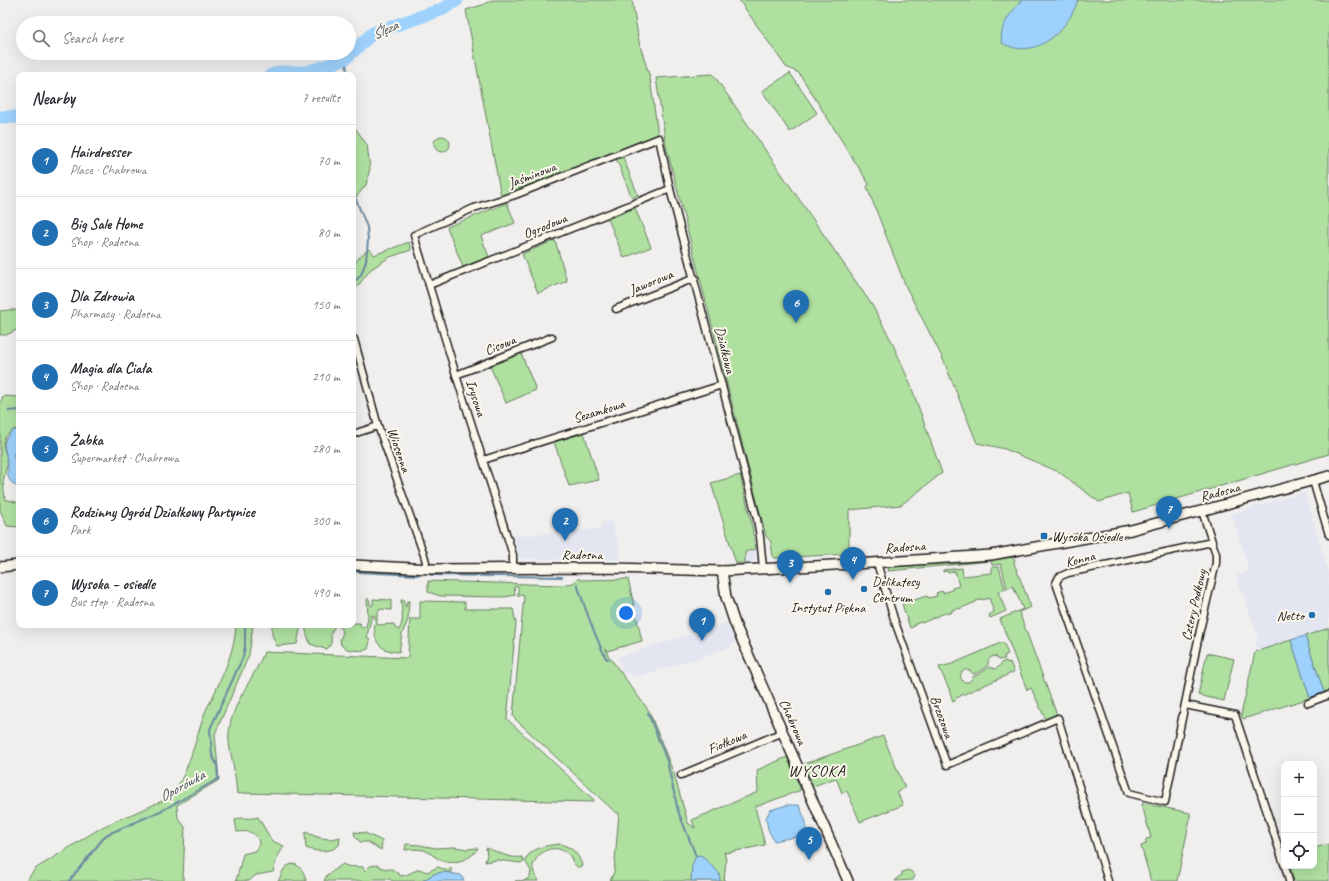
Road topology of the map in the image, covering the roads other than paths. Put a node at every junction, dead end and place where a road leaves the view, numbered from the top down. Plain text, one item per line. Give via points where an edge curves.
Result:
1 (659, 138) joint
2 (670, 189) junction
3 (414, 235) joint
4 (694, 278) junction
5 (428, 285) junction
6 (616, 309) dead end
7 (552, 337) dead end
8 (356, 346) edge
9 (456, 375) junction
10 (722, 385) junction
11 (378, 426) junction
12 (356, 433) edge
13 (483, 460) junction
14 (1329, 476) edge
15 (1313, 481) junction
16 (1202, 512) junction
17 (1329, 535) edge
18 (1212, 542) junction
19 (877, 563) junction
20 (16, 565) edge
21 (356, 565) edge
22 (0, 567) edge
23 (425, 568) junction
24 (512, 568) junction
25 (763, 568) junction
26 (722, 571) junction
27 (1329, 695) edge
28 (1308, 703) dead end
29 (1185, 705) junction
30 (783, 732) junction
31 (681, 775) dead end
32 (1165, 802) joint
33 (1281, 856) edge
34 (1285, 869) edge
35 (848, 881) edge
36 (1108, 881) edge
37 (1289, 881) edge

1 - 2 street, Działkowa
1 - 3 street, Jaśminowa via 515,195 474,208
2 - 4 street, Działkowa
2 - 5 street, Ogrodowa
3 - 5 street, Irysowa
4 - 6 street, Jaworowa
4 - 10 street, Działkowa
5 - 9 street, Irysowa
7 - 9 street, Cisowa
8 - 11 street, Wiosenna
9 - 13 street, Irysowa
10 - 13 street, Sezamkowa
10 - 25 street, Działkowa via 757,519
11 - 12 street
11 - 23 street, Wiosenna via 424,555
13 - 24 street, Irysowa via 513,555
14 - 15 street, Radosna
15 - 16 street, Radosna
15 - 17 street
16 - 18 street, Cztery Podkowy
16 - 19 street, Radosna via 1131,530 1005,553
18 - 29 street, Cztery Podkowy via 1216,562
18 - 32 street, Konna via 1073,572 1059,577 1056,583 1129,793
19 - 25 street, Radosna
19 - 36 street, Brzozowa via 895,622 947,765 1058,718
20 - 22 street
21 - 23 street, Radosna
23 - 24 street, Radosna
24 - 26 street, Radosna
25 - 26 street, Radosna
26 - 30 street, Chabrowa via 725,595 735,624
27 - 28 street
29 - 32 street, Cztery Podkowy
29 - 33 street via 1235,715
30 - 31 street, Fiołkowa
30 - 35 street, Chabrowa
34 - 37 street

